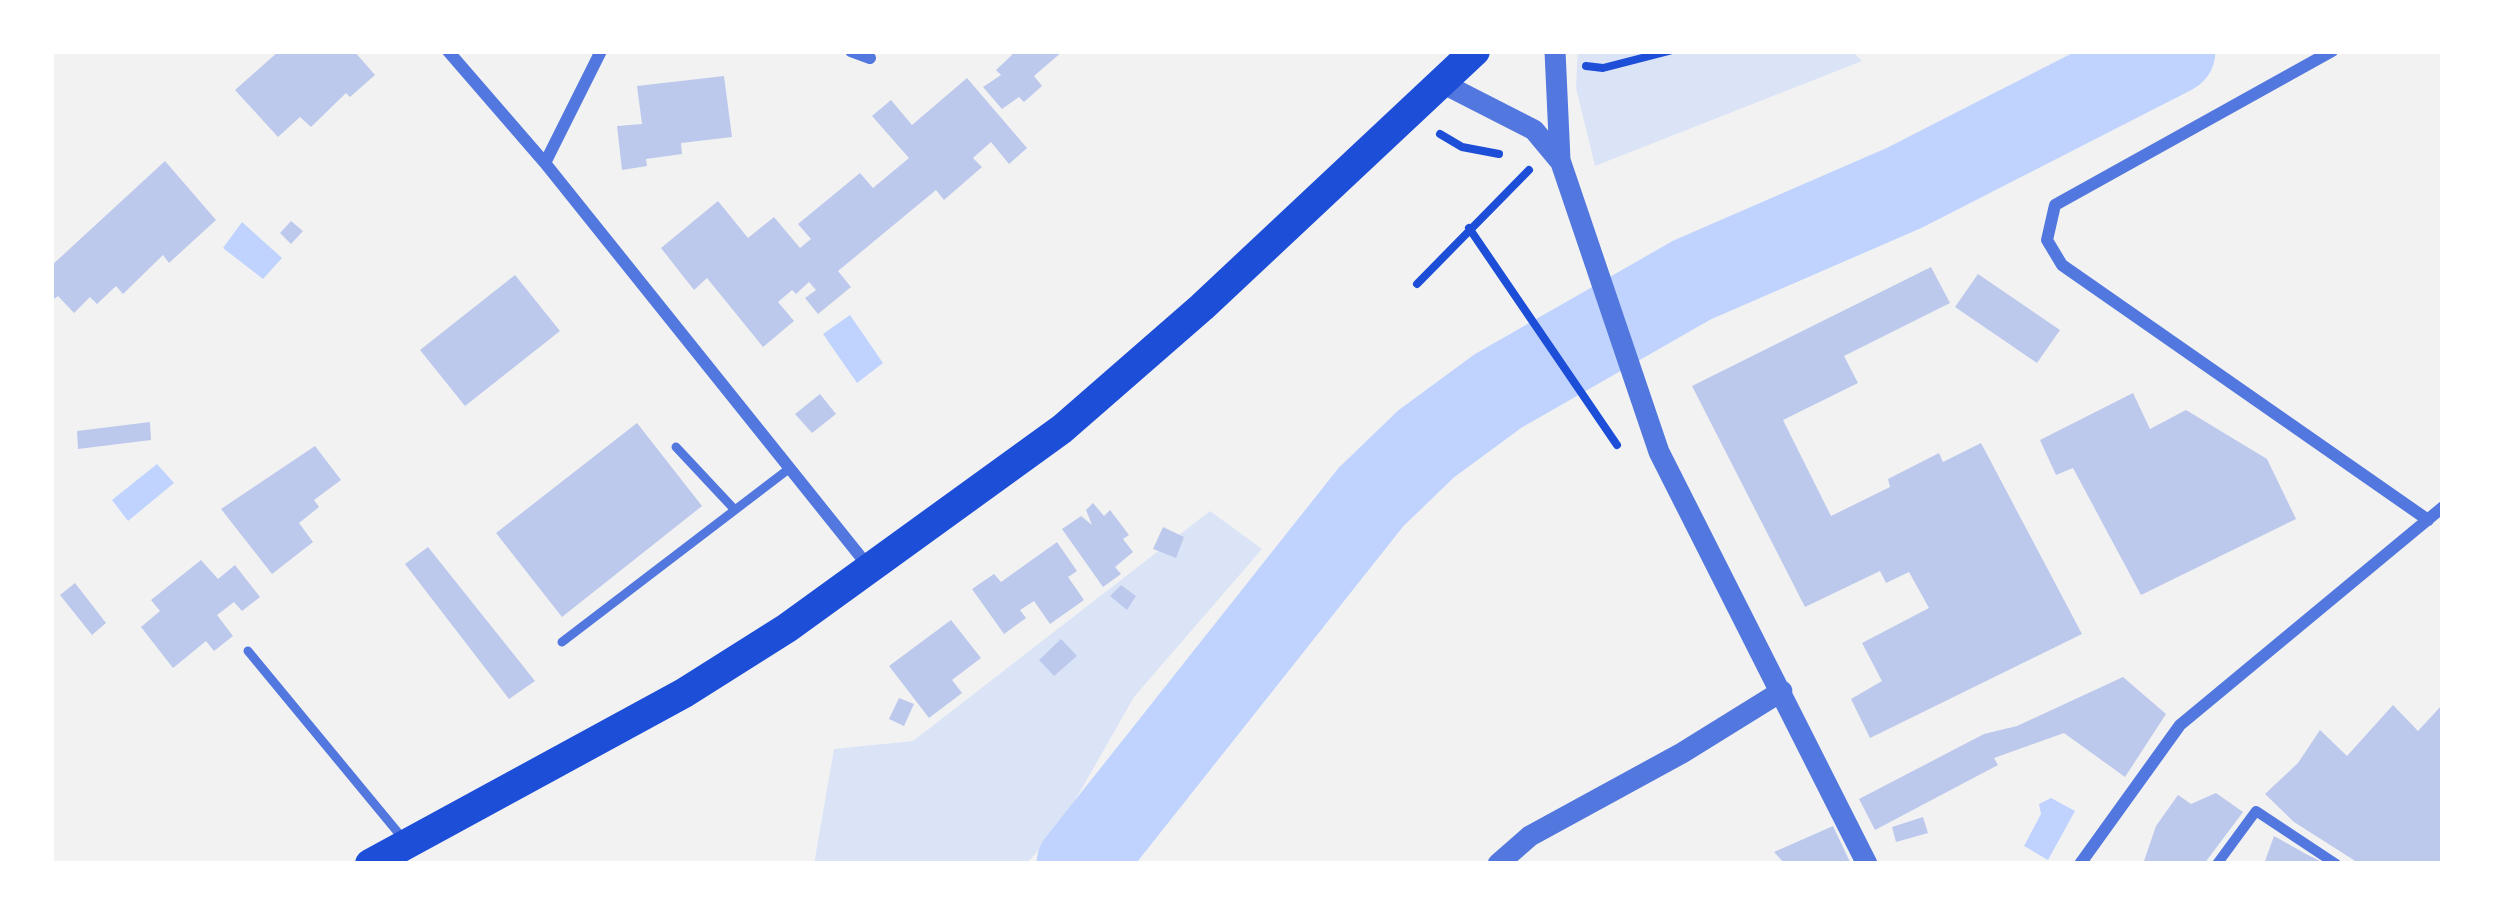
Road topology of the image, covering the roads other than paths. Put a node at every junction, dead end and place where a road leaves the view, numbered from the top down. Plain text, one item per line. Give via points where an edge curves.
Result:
1 (448, 51) edge
2 (601, 51) edge
3 (851, 51) edge
4 (1475, 51) edge
5 (2332, 51) edge
6 (1555, 57) edge
7 (870, 58) dead end
8 (1442, 83) junction
9 (1560, 160) junction
10 (545, 163) junction
11 (676, 447) dead end
12 (790, 467) junction
13 (2443, 507) edge
14 (735, 510) junction
15 (2428, 520) junction
16 (870, 568) junction
17 (562, 642) dead end
18 (248, 651) dead end
19 (1782, 691) junction
20 (408, 845) junction
21 (370, 864) edge
22 (1498, 864) edge
23 (1868, 864) edge
24 (2080, 864) edge
25 (2218, 864) edge
26 (2336, 864) edge

1 - 10 street
2 - 10 street
3 - 7 street
4 - 8 main road
5 - 15 street via 2055,206 2047,240 2062,265
6 - 9 street
8 - 9 street via 1534,130
8 - 16 main road via 1062,429
9 - 19 street via 1659,452
10 - 12 street
11 - 14 lane
12 - 14 lane
12 - 16 street
13 - 15 street
14 - 17 lane
15 - 24 street via 2180,725
16 - 20 main road via 684,693
18 - 20 lane
19 - 22 street via 1530,836
19 - 23 street
20 - 21 main road
25 - 26 street via 2256,812

